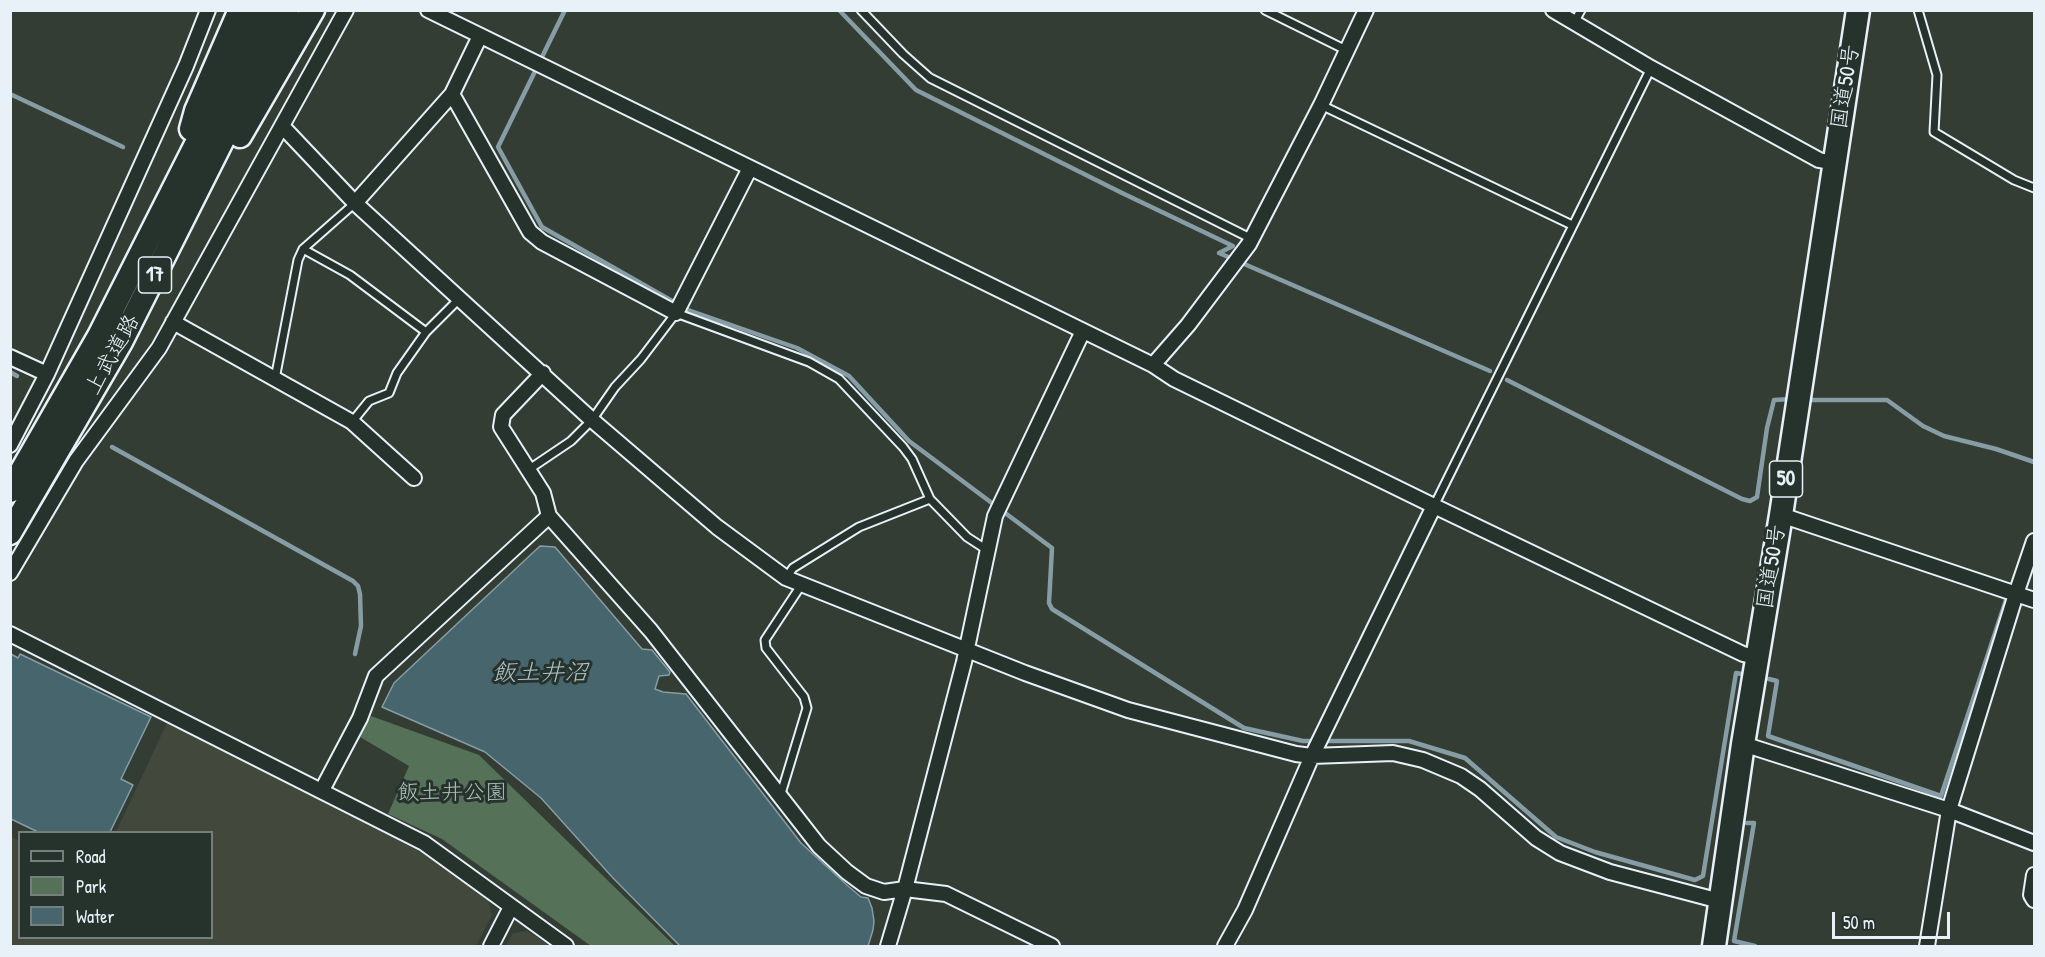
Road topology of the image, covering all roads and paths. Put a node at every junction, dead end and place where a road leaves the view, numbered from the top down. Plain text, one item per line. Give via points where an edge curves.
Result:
1 (208, 10) edge
2 (240, 10) edge
3 (264, 10) edge
4 (288, 10) edge
5 (313, 10) edge
6 (346, 10) edge
7 (428, 10) edge
8 (861, 10) edge
9 (1265, 10) edge
10 (1366, 10) edge
11 (1553, 10) edge
12 (1857, 10) edge
13 (1918, 10) edge
14 (1578, 16) edge
15 (480, 36) junction
16 (1346, 50) junction
17 (1651, 68) junction
18 (452, 94) junction
19 (1321, 105) junction
20 (283, 127) junction
21 (1834, 163) junction
22 (750, 168) junction
23 (2034, 188) edge
24 (174, 189) junction
25 (355, 203) junction
26 (1572, 225) junction
27 (1252, 239) junction
28 (303, 249) junction
29 (460, 298) junction
30 (137, 310) junction
31 (676, 313) junction
32 (173, 322) junction
33 (1083, 331) junction
34 (426, 332) junction
35 (10, 357) edge
36 (1153, 365) junction
37 (47, 374) junction
38 (543, 374) junction
39 (274, 379) junction
40 (592, 420) junction
41 (352, 422) junction
42 (10, 445) edge
43 (528, 470) junction
44 (414, 478) dead end
45 (10, 491) edge
46 (930, 499) junction
47 (1434, 506) junction
48 (1780, 515) junction
49 (549, 516) junction
50 (10, 533) edge
51 (2034, 540) edge
52 (987, 550) junction
53 (10, 573) edge
54 (786, 578) junction
55 (802, 584) junction
56 (2016, 594) junction
57 (2034, 600) edge
58 (10, 634) edge
59 (965, 648) junction
60 (1757, 657) junction
61 (1743, 744) junction
62 (1312, 756) junction
63 (322, 790) junction
64 (780, 797) junction
65 (1949, 810) junction
66 (2034, 843) edge
67 (2034, 875) edge
68 (905, 889) junction
69 (2034, 900) edge
70 (1720, 902) junction
71 (511, 907) junction
72 (491, 946) edge
73 (566, 946) edge
74 (888, 946) edge
75 (1052, 946) edge
76 (1225, 946) edge
77 (1714, 946) edge
78 (1927, 946) edge

1 - 37 street
2 - 24 highway via 196,111
3 - 24 highway, 上武道路 / 17
4 - 30 highway, 上武道路 / 17
5 - 30 highway
6 - 20 street
7 - 15 street
8 - 27 lane via 930,78
9 - 16 lane
10 - 16 street
11 - 14 street
12 - 21 highway, 国道50号 / 50
13 - 23 lane via 1937,75 1934,132
14 - 17 street
15 - 18 street
15 - 22 street
16 - 19 street
17 - 21 street via 1819,160
17 - 26 lane
18 - 25 street
18 - 31 street via 530,232
19 - 26 lane
19 - 27 street
20 - 25 street
20 - 32 street
21 - 48 highway, 国道50号 / 50
22 - 31 street
22 - 33 street
24 - 45 highway, 上武道路 / 17 via 99,336
25 - 28 lane
25 - 29 street
26 - 47 lane
27 - 36 street
28 - 34 lane via 350,275
28 - 39 lane
29 - 34 lane
29 - 38 street
30 - 50 highway, 上武道路 / 17
31 - 40 lane
31 - 46 lane via 809,362 839,379 903,447
32 - 39 street
32 - 53 street via 159,348 76,461
33 - 36 street
33 - 52 street via 1002,499
34 - 41 lane via 389,393 369,401
35 - 37 street
36 - 47 street via 1174,379
37 - 42 street
38 - 40 street
38 - 43 street via 503,415 501,428
39 - 41 street
40 - 43 lane via 571,441
40 - 54 street via 717,526
41 - 44 street
43 - 49 street via 543,494
46 - 52 lane via 967,537
46 - 54 lane via 859,527 793,568
47 - 60 street via 1743,654
47 - 62 street
48 - 56 street
48 - 60 highway, 国道50号 / 50
49 - 63 street via 376,676 360,718
49 - 64 street via 651,631
51 - 56 street
52 - 59 street
54 - 55 street
55 - 59 street
55 - 64 lane via 765,640 766,648 804,697 807,708
56 - 57 street
56 - 65 street
58 - 63 street
59 - 62 street via 1128,710
59 - 68 street
60 - 61 highway, 国道50号 / 50
61 - 65 street
61 - 70 highway, 国道50号 / 50
62 - 70 street via 1393,753 1423,760 1461,776 1560,853 1610,872
62 - 76 street via 1245,910
63 - 71 street via 424,843
64 - 68 street via 819,846 847,873 884,892
65 - 66 street
65 - 78 street
67 - 69 street
68 - 74 street
68 - 75 street via 946,894
70 - 77 highway, 国道50号 / 50
71 - 72 street
71 - 73 street

